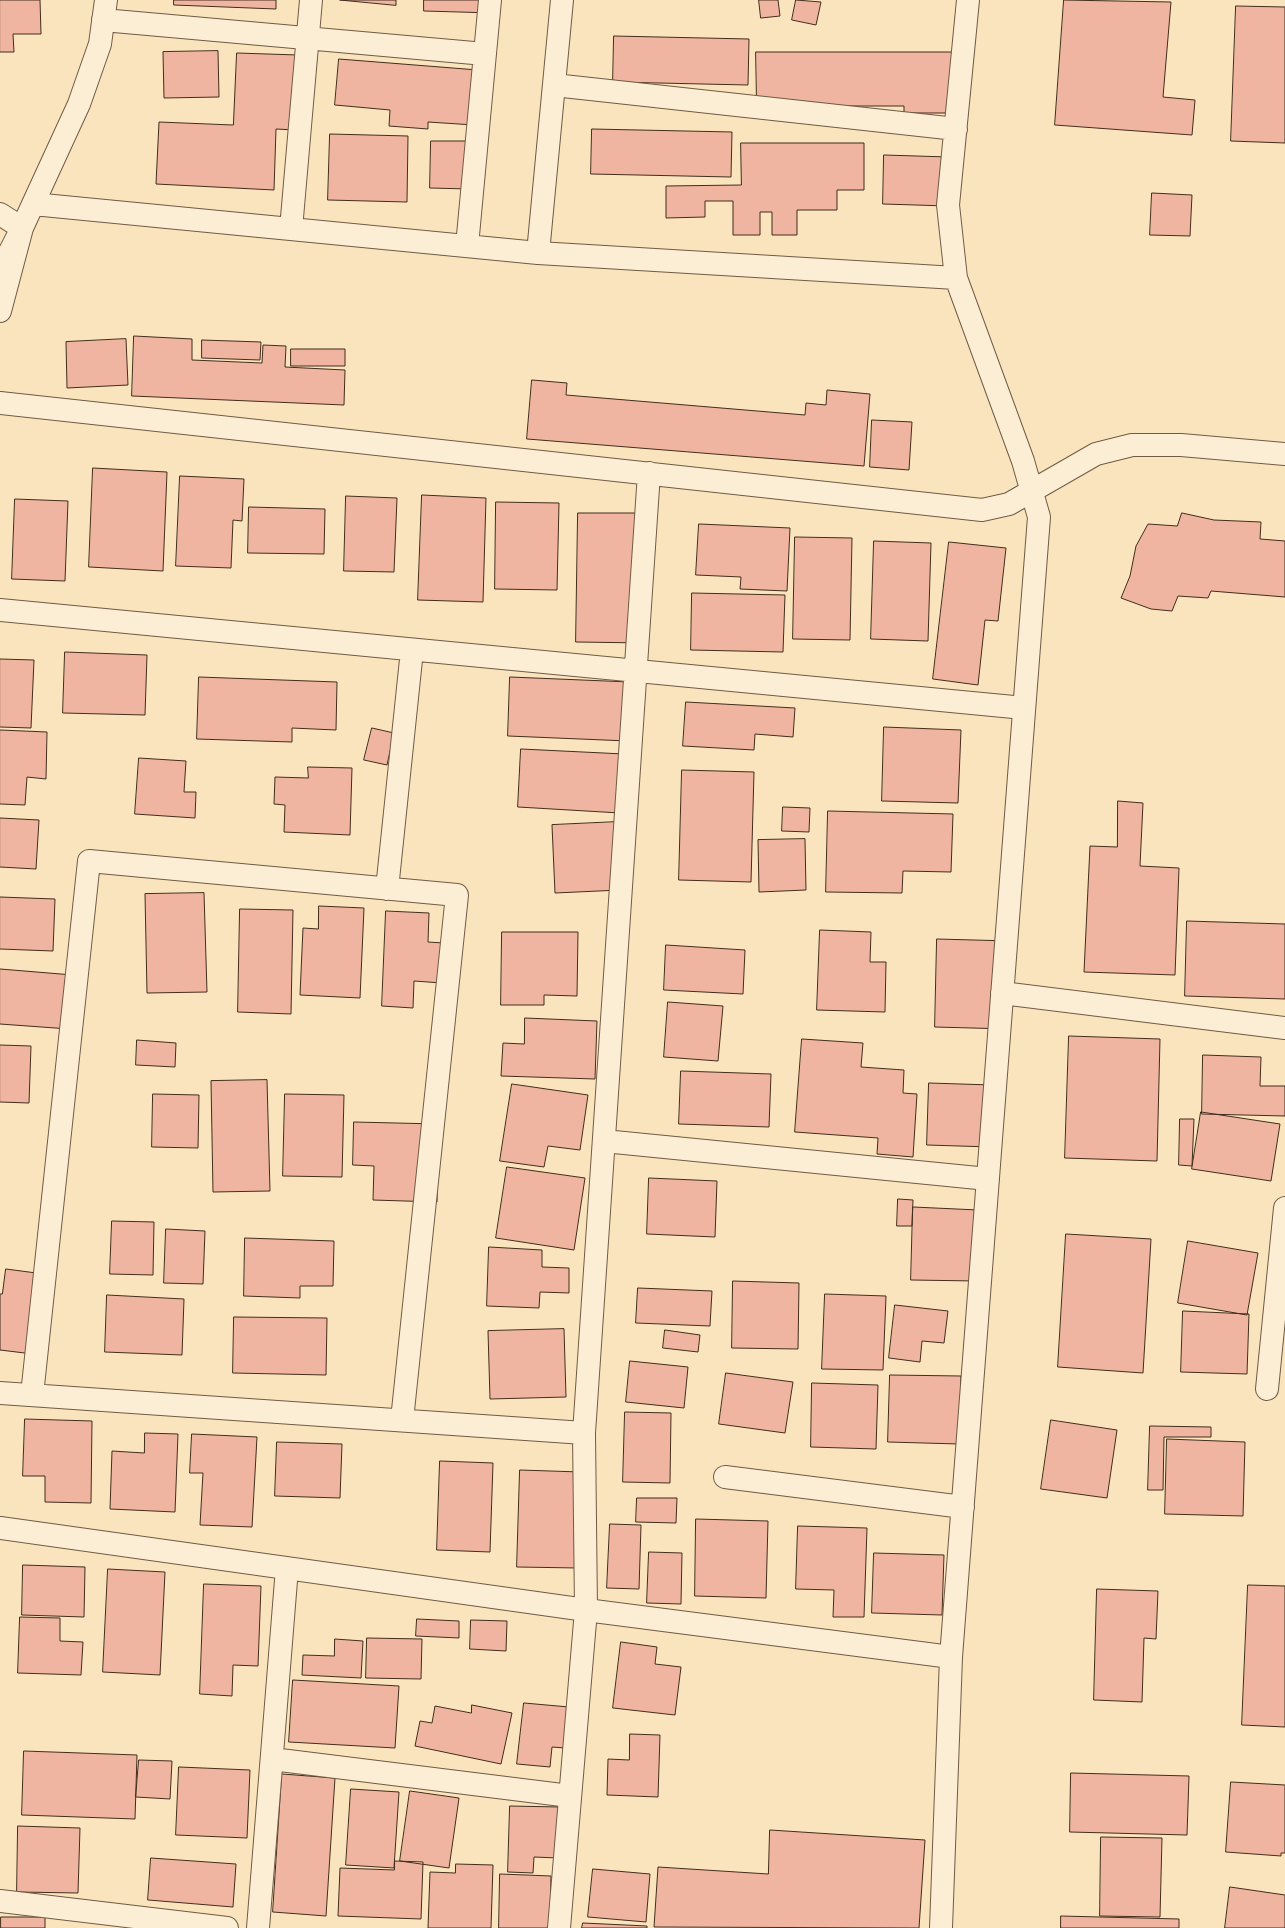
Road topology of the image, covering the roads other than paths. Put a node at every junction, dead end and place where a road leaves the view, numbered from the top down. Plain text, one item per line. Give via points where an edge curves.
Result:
1 (310, 0) edge
2 (490, 0) edge
3 (562, 0) edge
4 (968, 0) edge
5 (104, 10) edge
6 (307, 38) junction
7 (485, 54) junction
8 (554, 85) junction
9 (956, 130) junction
10 (33, 204) junction
11 (0, 214) edge
12 (22, 228) junction
13 (291, 229) junction
14 (467, 246) junction
15 (538, 253) junction
16 (0, 271) edge
17 (956, 278) junction
18 (0, 311) edge
19 (0, 403) edge
20 (1285, 454) edge
21 (649, 473) junction
22 (1032, 490) junction
23 (0, 610) edge
24 (412, 650) junction
25 (636, 671) junction
26 (1024, 708) junction
27 (388, 889) junction
28 (1002, 993) junction
29 (1285, 1028) edge
30 (604, 1141) junction
31 (988, 1179) junction
32 (1285, 1208) edge
33 (1267, 1389) dead end
34 (0, 1393) edge
35 (32, 1395) junction
36 (402, 1420) junction
37 (584, 1433) junction
38 (725, 1477) dead end
39 (962, 1507) junction
40 (0, 1528) edge
41 (287, 1568) junction
42 (586, 1610) junction
43 (951, 1657) junction
44 (272, 1759) junction
45 (570, 1796) junction
46 (0, 1901) edge
47 (227, 1928) edge
48 (258, 1928) edge
49 (559, 1928) edge
50 (941, 1928) edge

1 - 6 street
2 - 7 street
3 - 8 street
4 - 9 street
5 - 6 street
5 - 10 street via 100,44 79,104
6 - 7 street
6 - 13 street
7 - 14 street
8 - 9 street
8 - 15 street
9 - 17 street via 948,205
10 - 12 street
10 - 13 street
11 - 12 street
12 - 16 street
12 - 18 street
13 - 14 street
14 - 15 street
15 - 17 street
17 - 22 street
19 - 21 street
20 - 22 street via 1181,445 1132,445 1096,454
21 - 22 street via 982,510 1009,504
21 - 25 street
22 - 26 street via 1039,517
23 - 24 street
24 - 25 street
24 - 27 street
25 - 26 street
25 - 30 street
26 - 28 street
27 - 35 street via 89,860
27 - 36 street via 458,895
28 - 29 street
28 - 31 street
30 - 31 street
30 - 37 street
31 - 39 street
32 - 33 street
34 - 35 street
35 - 36 street
36 - 37 street
37 - 42 street
38 - 39 street
39 - 43 street
40 - 41 street
41 - 42 street
41 - 44 street
42 - 43 street
42 - 45 street
43 - 50 street
44 - 45 street
44 - 48 street
45 - 49 street
46 - 47 street

